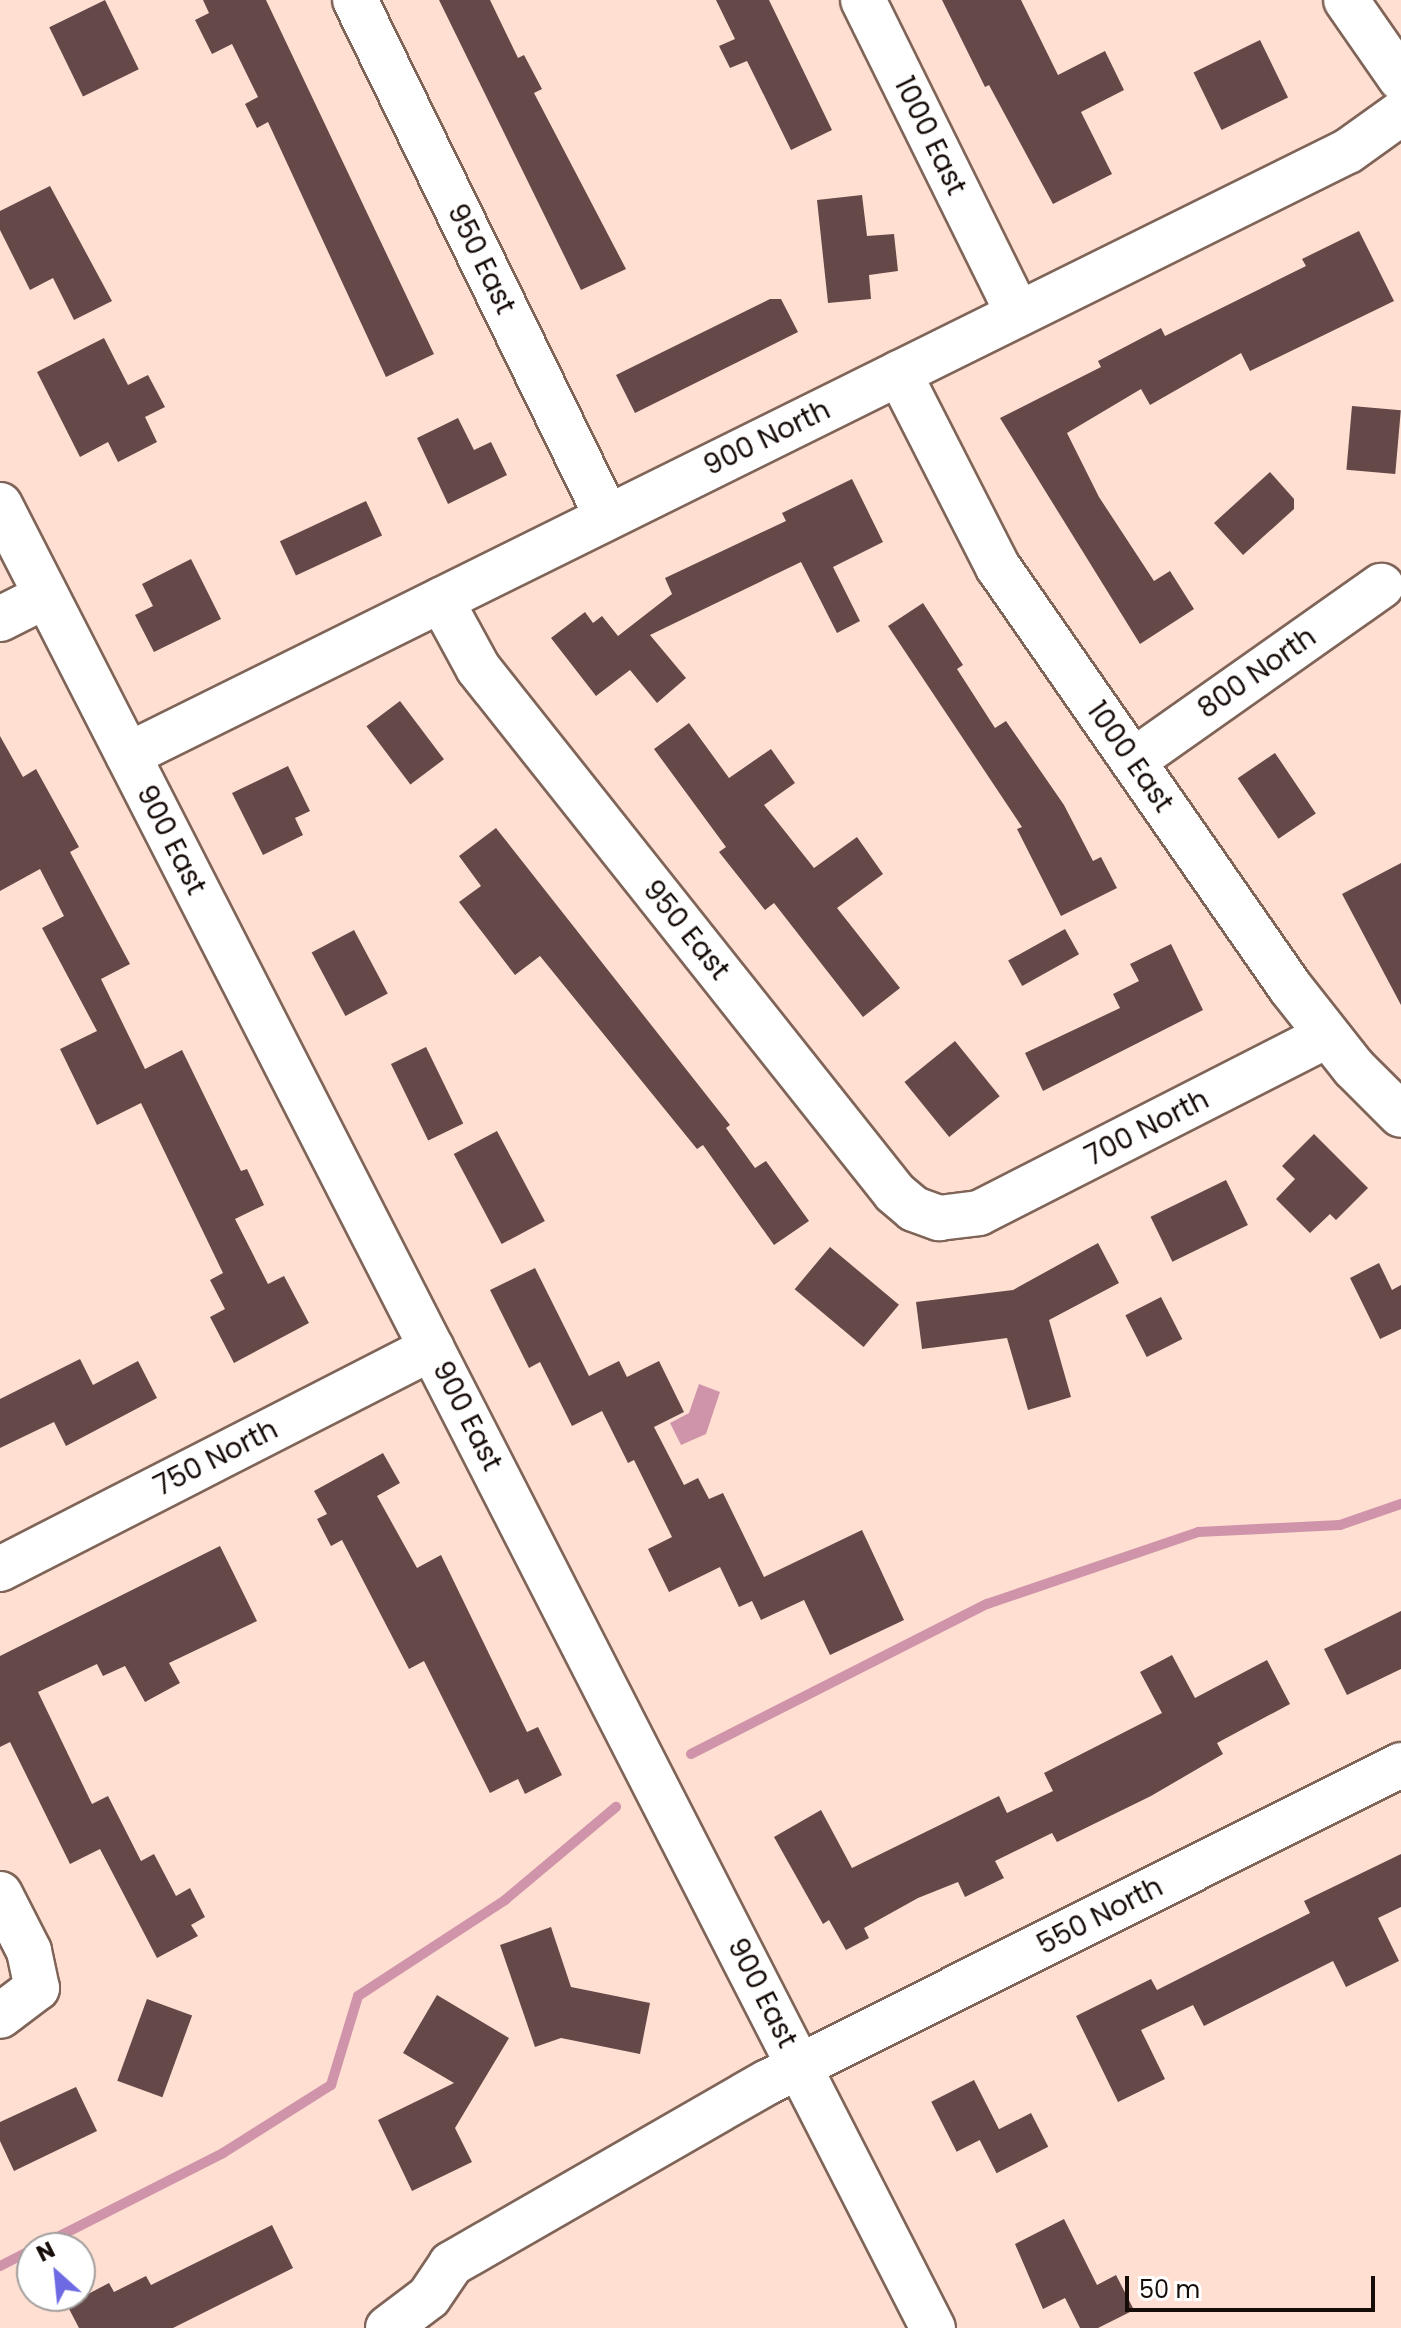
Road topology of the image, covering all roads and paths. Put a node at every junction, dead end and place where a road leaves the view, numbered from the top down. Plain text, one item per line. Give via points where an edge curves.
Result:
1 (355, 0) edge
2 (863, 0) edge
3 (1346, 0) edge
4 (1401, 79) edge
5 (1401, 113) edge
6 (1018, 314) junction
7 (899, 373) junction
8 (0, 505) edge
9 (607, 517) junction
10 (1381, 586) dead end
11 (46, 596) junction
12 (441, 600) junction
13 (0, 619) edge
14 (128, 755) junction
15 (1133, 761) junction
16 (1327, 1036) junction
17 (1401, 1115) edge
18 (965, 1217) joint
19 (432, 1348) junction
20 (0, 1569) edge
21 (1401, 1765) edge
22 (0, 1894) edge
23 (0, 2016) edge
24 (800, 2068) junction
25 (388, 2328) edge
26 (933, 2328) edge

1 - 9 street, 950 East
2 - 6 street, 1000 East
3 - 4 street
5 - 6 street, 900 North via 1348,151
6 - 7 street, 900 North
7 - 9 street, 900 North
7 - 15 street, 1000 East via 998,567
8 - 11 street, 900 East
9 - 12 street, 900 North
10 - 15 street, 800 North
11 - 13 street
11 - 14 street, 900 East
12 - 14 street, 900 North
12 - 18 street, 950 East via 478,668 895,1193 926,1214
14 - 19 street, 900 East
15 - 16 street, 1000 East
16 - 17 street, 1000 East
16 - 18 street, 700 North
19 - 20 street, 750 North
19 - 24 street, 900 East
21 - 24 street, 550 North
22 - 23 street via 29,1951 37,1988
24 - 25 street, 550 North via 451,2264 429,2297
24 - 26 street, 900 East

